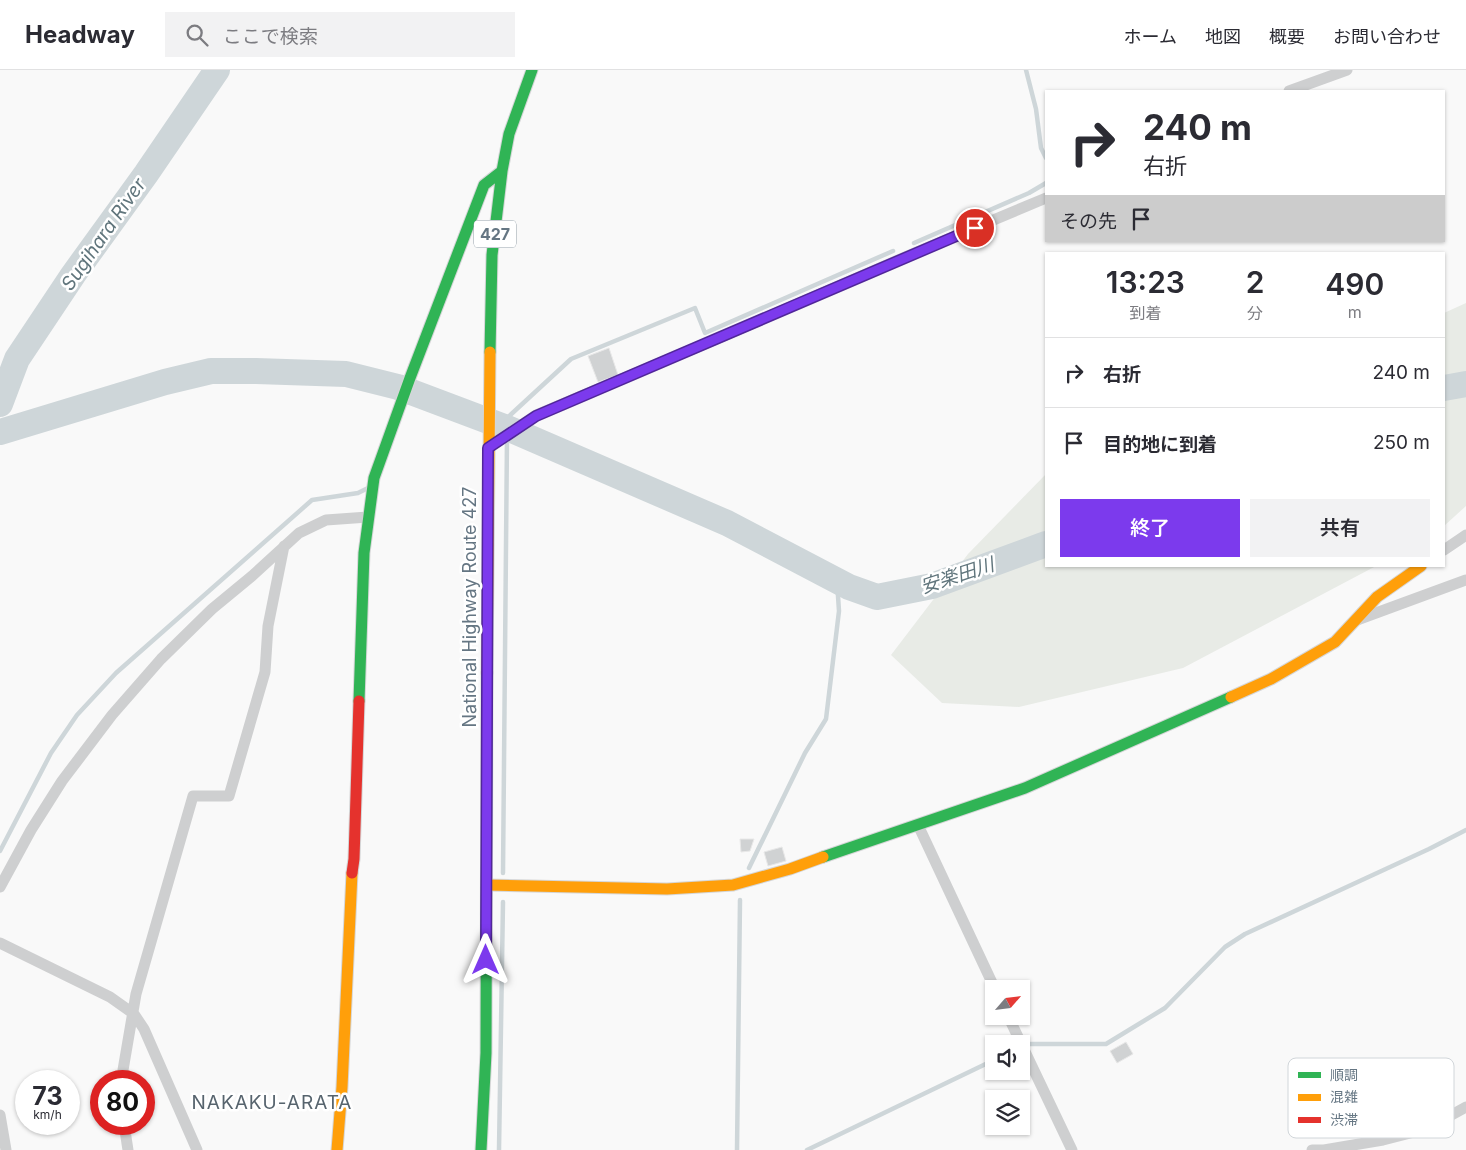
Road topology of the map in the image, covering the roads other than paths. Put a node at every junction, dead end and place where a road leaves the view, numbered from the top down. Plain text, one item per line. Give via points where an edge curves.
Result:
1 (532, 70) edge
2 (1347, 70) edge
3 (1292, 90) edge
4 (502, 171) junction
5 (1045, 198) edge
6 (488, 448) junction
7 (368, 517) junction
8 (1466, 535) edge
9 (284, 546) junction
10 (1445, 549) edge
11 (1419, 567) edge
12 (1466, 580) edge
13 (1356, 621) junction
14 (918, 825) junction
15 (487, 886) junction
16 (0, 887) edge
17 (0, 943) edge
18 (991, 980) edge
19 (134, 1014) junction
20 (1012, 1025) edge
21 (123, 1070) edge
22 (1466, 1107) edge
23 (1454, 1114) edge
24 (0, 1115) edge
25 (126, 1135) edge
26 (1391, 1138) edge
27 (6, 1150) edge
28 (128, 1150) edge
29 (197, 1150) edge
30 (337, 1150) edge
31 (481, 1150) edge
32 (1072, 1150) edge
33 (1312, 1150) edge

1 - 4 main road, National Highway Route 427 / 427 via 509,134
2 - 3 street
4 - 6 main road, National Highway Route 427 / 427 via 492,255
4 - 7 main road via 484,185 374,478
5 - 6 street via 536,416
6 - 15 main road, National Highway Route 427 / 427
7 - 9 street via 320,522 298,533
7 - 30 main road via 364,553 354,859
8 - 10 street
9 - 16 street via 180,640 112,715 31,830
9 - 19 street via 268,626 265,672 229,796 193,796 136,994
11 - 13 main road via 1377,596
12 - 13 street
13 - 14 main road via 1335,642 1271,678 1025,788
14 - 15 main road via 733,885 668,889
14 - 18 street
15 - 31 main road, National Highway Route 427 / 427 via 486,1053
17 - 19 street via 110,997
19 - 21 street
19 - 29 street via 144,1029
20 - 32 street
22 - 23 street
24 - 27 street
25 - 28 street
26 - 33 street

